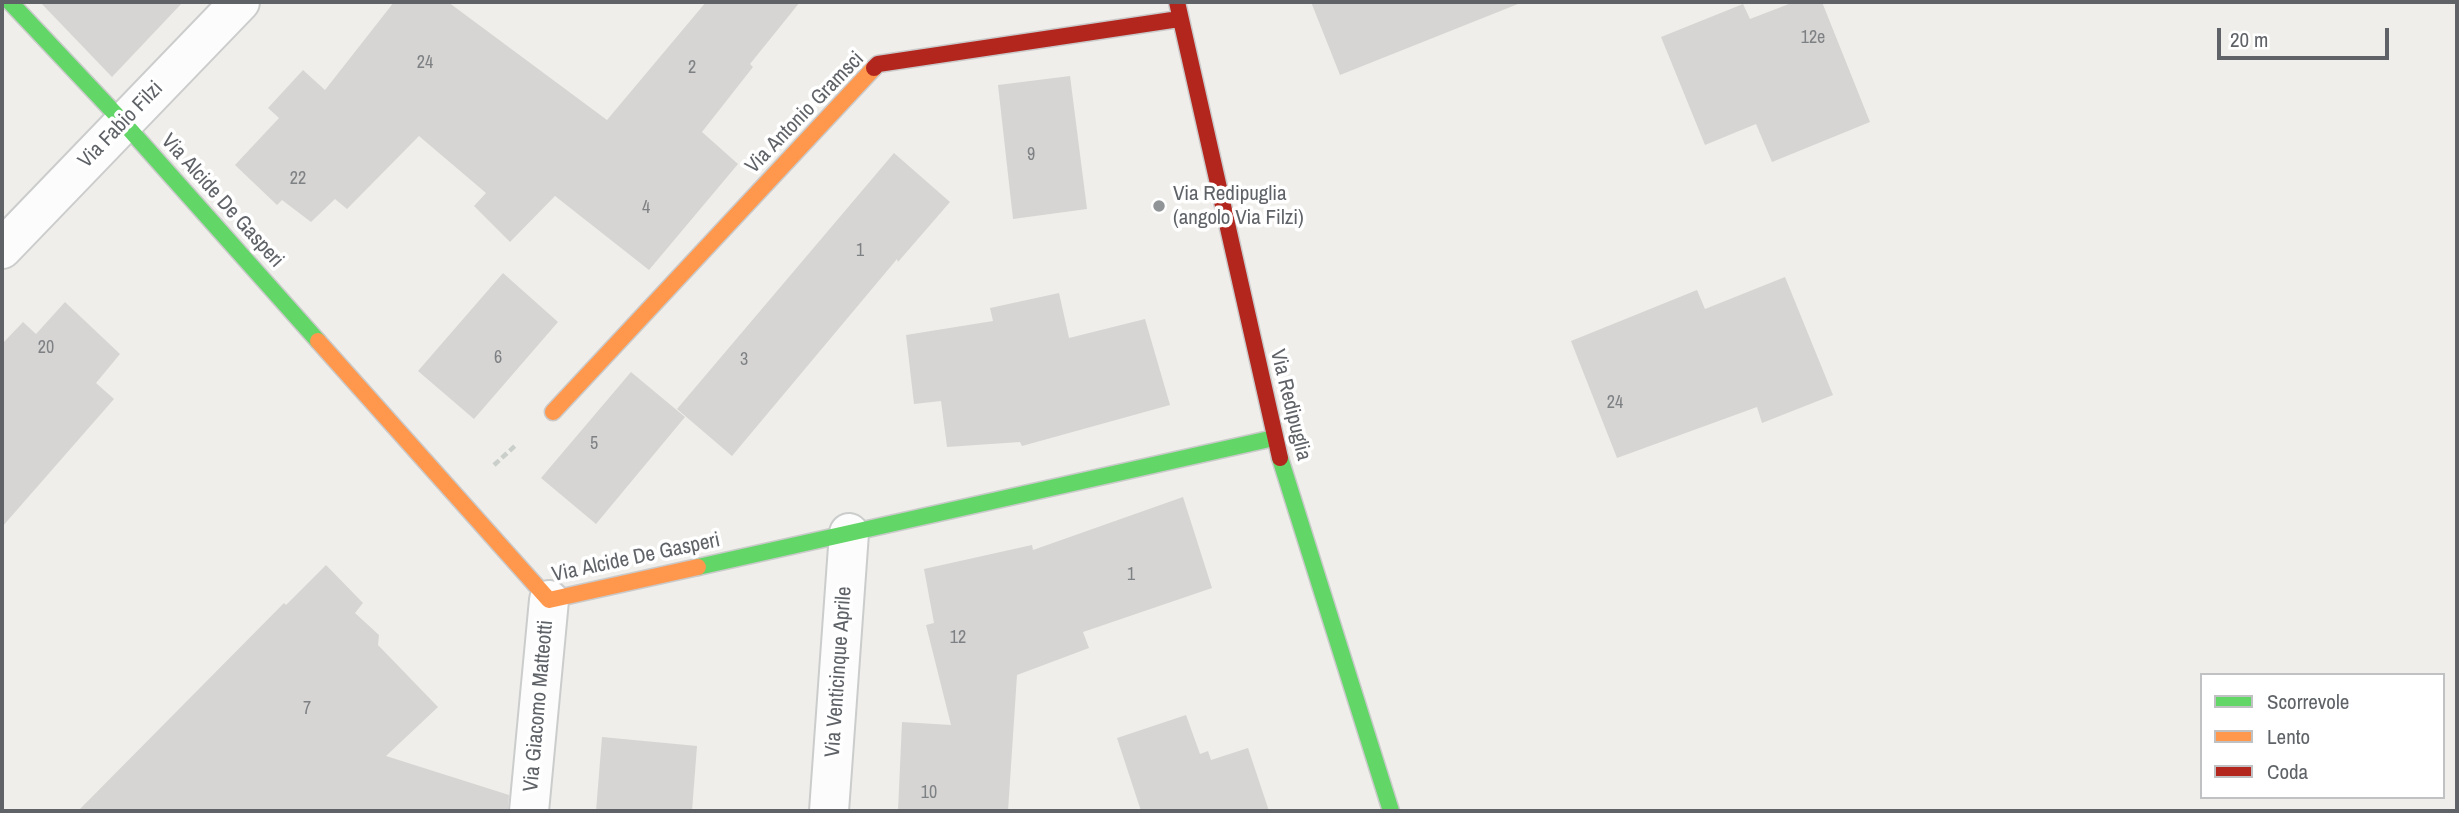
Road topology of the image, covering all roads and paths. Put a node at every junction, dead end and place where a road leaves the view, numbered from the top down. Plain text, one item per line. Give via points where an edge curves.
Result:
1 (10, 2) edge
2 (240, 2) edge
3 (1177, 2) edge
4 (1179, 19) junction
5 (123, 122) junction
6 (2, 249) edge
7 (553, 412) joint
8 (1274, 438) junction
9 (457, 498) junction
10 (849, 533) junction
11 (549, 600) junction
12 (529, 811) edge
13 (829, 811) edge
14 (1391, 811) edge

1 - 5 street, Via Alcide De Gasperi
2 - 5 street, Via Fabio Filzi
3 - 4 street, Via Redipuglia
4 - 7 street, Via Antonio Gramsci via 878,64
4 - 8 street, Via Redipuglia
5 - 6 street, Via Fabio Filzi
5 - 9 street, Via Alcide De Gasperi
7 - 9 path
8 - 10 street, Via Alcide De Gasperi
8 - 14 street, Via Redipuglia
9 - 11 street, Via Alcide De Gasperi
10 - 11 street, Via Alcide De Gasperi
10 - 13 street, Via Venticinque Aprile
11 - 12 street, Via Giacomo Matteotti

